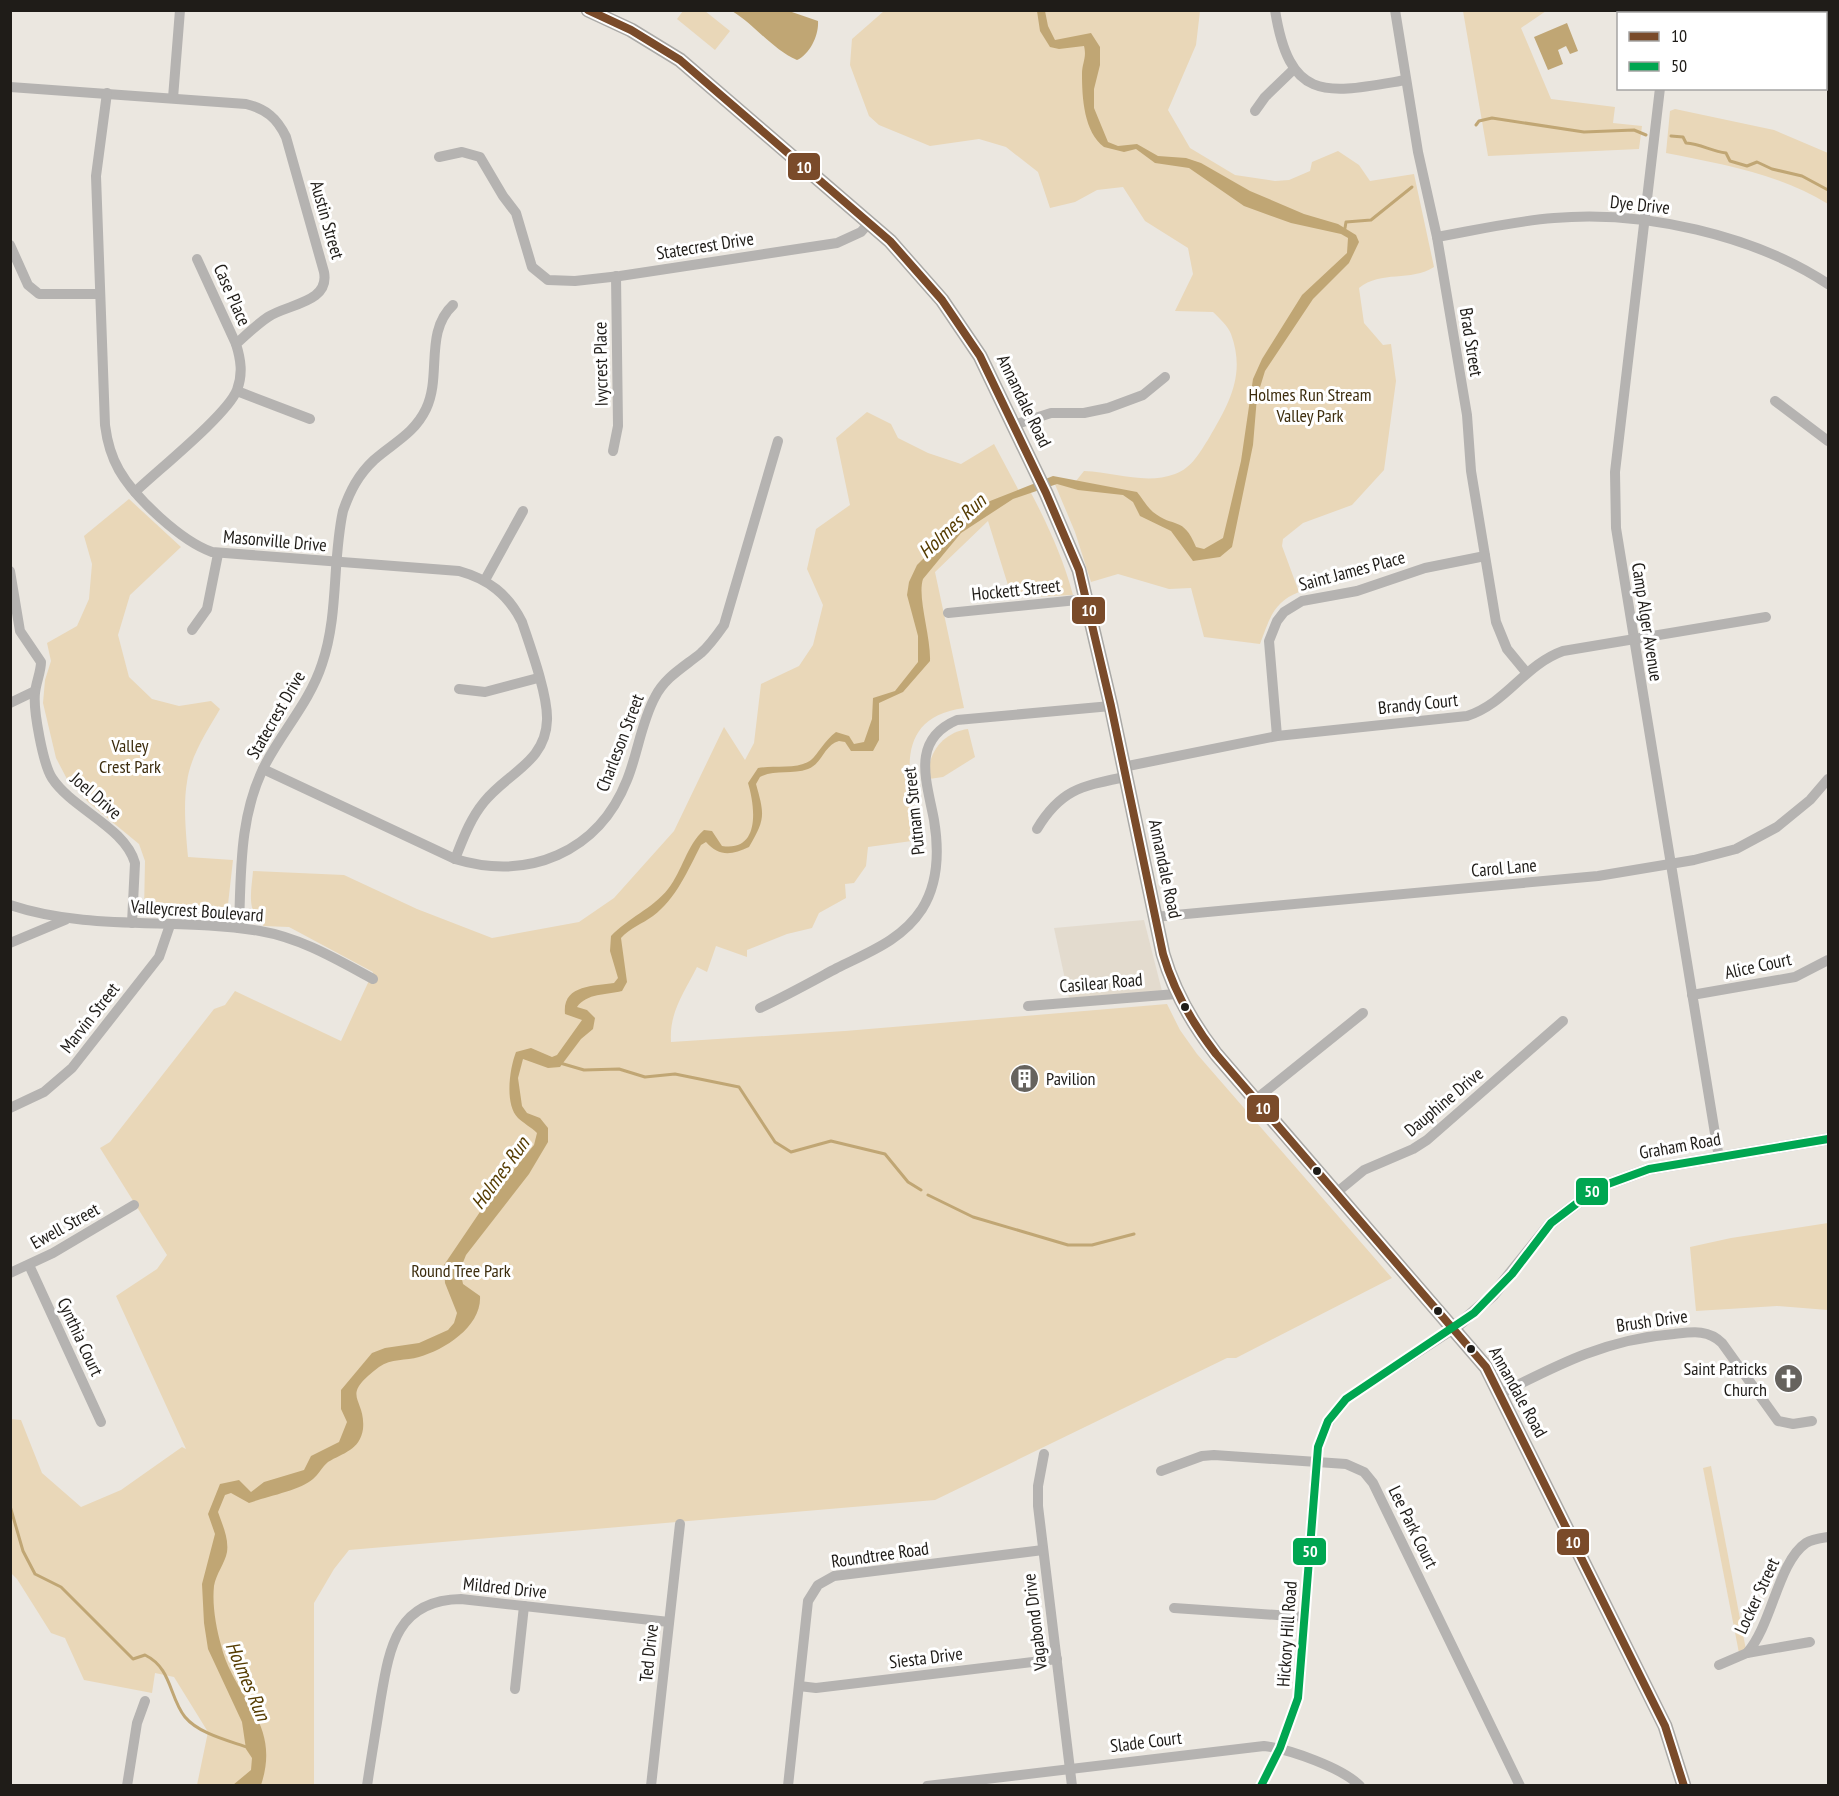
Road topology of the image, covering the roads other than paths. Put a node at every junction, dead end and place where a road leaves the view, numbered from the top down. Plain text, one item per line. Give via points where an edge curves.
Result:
1 (180, 10) edge
2 (1275, 10) edge
3 (1395, 10) edge
4 (590, 11) edge
5 (1294, 69) junction
6 (1406, 81) junction
7 (10, 87) edge
8 (1660, 90) edge
9 (107, 93) junction
10 (174, 98) junction
11 (1255, 111) dead end
12 (439, 157) dead end
13 (1644, 222) junction
14 (869, 223) junction
15 (1437, 237) junction
16 (10, 245) edge
17 (197, 259) dead end
18 (616, 276) junction
19 (1828, 284) edge
20 (100, 294) junction
21 (453, 305) dead end
22 (236, 344) junction
23 (1165, 377) dead end
24 (237, 391) junction
25 (1775, 401) dead end
26 (310, 419) dead end
27 (1014, 425) junction
28 (778, 441) dead end
29 (1828, 441) edge
30 (613, 451) dead end
31 (135, 492) junction
32 (523, 511) dead end
33 (218, 554) junction
34 (1485, 556) junction
35 (336, 562) junction
36 (10, 571) edge
37 (485, 580) junction
38 (1088, 599) junction
39 (948, 613) dead end
40 (14, 617) edge
41 (1766, 617) dead end
42 (192, 630) dead end
43 (1633, 640) junction
44 (1526, 672) junction
45 (538, 678) junction
46 (459, 689) dead end
47 (35, 691) junction
48 (10, 703) edge
49 (1111, 706) junction
50 (1277, 736) junction
51 (263, 769) junction
52 (1124, 772) junction
53 (1828, 778) edge
54 (1036, 829) dead end
55 (455, 859) junction
56 (1670, 864) junction
57 (10, 905) edge
58 (1154, 916) junction
59 (67, 920) junction
60 (132, 923) junction
61 (170, 925) junction
62 (239, 928) junction
63 (10, 943) edge
64 (1828, 960) edge
65 (373, 979) dead end
66 (1176, 994) junction
67 (1692, 996) junction
68 (1028, 1006) dead end
69 (760, 1008) dead end
70 (1363, 1012) dead end
71 (1563, 1022) dead end
72 (1255, 1100) junction
73 (10, 1108) edge
74 (1828, 1139) edge
75 (1719, 1158) junction
76 (1336, 1193) junction
77 (134, 1205) dead end
78 (29, 1265) junction
79 (10, 1273) edge
80 (1455, 1328) junction
81 (1500, 1394) junction
82 (1812, 1421) dead end
83 (101, 1422) dead end
84 (1044, 1454) dead end
85 (1316, 1461) junction
86 (1161, 1471) dead end
87 (680, 1524) dead end
88 (1828, 1537) edge
89 (1043, 1550) junction
90 (524, 1606) junction
91 (1174, 1608) dead end
92 (1305, 1617) junction
93 (669, 1622) junction
94 (1810, 1642) dead end
95 (1747, 1653) junction
96 (1057, 1659) junction
97 (1719, 1665) dead end
98 (799, 1686) junction
99 (515, 1689) dead end
100 (146, 1701) dead end
101 (1280, 1748) junction
102 (1070, 1768) junction
103 (127, 1785) edge
104 (367, 1785) edge
105 (651, 1785) edge
106 (788, 1785) edge
107 (927, 1785) edge
108 (1072, 1785) edge
109 (1261, 1785) edge
110 (1360, 1785) edge
111 (1520, 1785) edge
112 (1684, 1785) edge

1 - 10 street
2 - 5 street via 1280,41
3 - 6 street, Brad Street
4 - 14 main road, Annandale Road via 680,60
5 - 6 street via 1312,83 1335,90
5 - 11 street
6 - 15 street, Brad Street
7 - 9 street
8 - 13 street, Camp Alger Avenue
9 - 10 street
9 - 20 street, Masonville Drive via 96,176
10 - 22 street, Austin Street via 246,104 276,119 286,136 324,272 324,285 316,296 275,312
12 - 18 street, Statecrest Drive via 462,152 480,158 516,213 527,258 541,276 556,282
13 - 15 street, Dye Drive via 1557,218
13 - 19 street, Dye Drive via 1736,239 1794,263
13 - 43 street, Camp Alger Avenue via 1614,500 1617,546
14 - 18 street, Statecrest Drive via 861,232 837,243
14 - 27 main road, Annandale Road via 906,256 955,318 983,362
15 - 34 street, Brad Street via 1467,415 1471,471
16 - 20 street via 28,285 39,294
17 - 22 street, Case Place
18 - 30 street, Ivycrest Place via 618,426
20 - 31 street, Masonville Drive via 105,425 113,458
21 - 35 street, Statecrest Drive via 438,327 428,406 414,429 376,458 356,481 343,510
22 - 24 street via 241,368
23 - 27 street via 1143,395 1108,408 1051,413
24 - 26 street
24 - 31 street via 224,410
25 - 29 street
27 - 38 main road, Annandale Road via 1079,570
28 - 55 street, Charleson Street via 724,623 706,649 673,674 656,695 628,779 611,810 586,837 545,861 491,868
31 - 33 street, Masonville Drive via 190,542
32 - 37 street
33 - 35 street, Masonville Drive
33 - 42 street via 207,609
34 - 44 street, Brad Street via 1501,638
34 - 50 street, Saint James Place via 1425,568 1357,591 1302,601 1284,612 1269,641
35 - 37 street, Masonville Drive via 459,571
35 - 51 street, Statecrest Drive via 332,622 321,668 306,701
36 - 40 street, Joel Drive
37 - 45 street, Masonville Drive via 515,609
38 - 39 street, Hockett Street
38 - 49 main road, Annandale Road
40 - 47 street, Joel Drive via 41,662
41 - 43 street, Brandy Court
43 - 44 street, Brandy Court via 1563,651
43 - 56 street, Camp Alger Avenue
44 - 50 street, Brandy Court via 1495,704 1467,716
45 - 46 street via 485,692
45 - 55 street, Masonville Drive via 547,720 542,744 528,763 481,806
47 - 48 street
47 - 60 street, Joel Drive via 35,708 52,778 133,855
49 - 52 main road, Annandale Road
49 - 69 street, Putnam Street via 957,720 946,725 927,749 924,768 937,850 936,876 923,907 891,941
50 - 52 street, Brandy Court
51 - 55 street, Charleson Street
51 - 62 street, Statecrest Drive via 245,826
52 - 54 street, Brandy Court via 1065,794
52 - 58 main road, Annandale Road
53 - 56 street, Carol Lane via 1794,815 1756,840 1716,855
56 - 58 street, Carol Lane via 1567,879
56 - 67 street, Camp Alger Avenue
57 - 59 street, Valleycrest Boulevard
58 - 66 main road, Annandale Road
59 - 60 street, Valleycrest Boulevard
59 - 63 street
60 - 61 street, Valleycrest Boulevard
61 - 62 street, Valleycrest Boulevard
61 - 73 street, Marvin Street via 159,957 72,1068 44,1092
62 - 65 street, Valleycrest Boulevard via 306,944
64 - 67 street, Alice Court via 1796,977
66 - 68 street, Casilear Road
66 - 72 main road, Annandale Road via 1198,1031
67 - 75 street, Camp Alger Avenue
70 - 72 street
71 - 76 street, Dauphine Drive via 1427,1140 1364,1170
72 - 76 main road, Annandale Road
74 - 75 street, Graham Road
75 - 80 street, Graham Road via 1638,1172 1580,1198 1551,1223 1493,1295
76 - 80 main road, Annandale Road
77 - 78 street, Ewell Street
78 - 79 street, Ewell Street
78 - 83 street, Cynthia Court
80 - 81 main road, Annandale Road via 1486,1366
80 - 85 street, Hickory Hill Road via 1346,1399 1325,1427
81 - 82 street, Brush Drive via 1607,1344 1699,1332 1722,1343 1778,1421
81 - 112 main road, Annandale Road via 1665,1726
84 - 89 street, Vagabond Drive via 1038,1486
85 - 86 street, Lee Park Court via 1214,1455
85 - 92 street, Hickory Hill Road
85 - 111 street, Lee Park Court via 1355,1466 1373,1483
87 - 93 street, Ted Drive
88 - 95 street, Locker Street via 1806,1543 1792,1560 1759,1636
89 - 96 street, Vagabond Drive
89 - 98 street, Roundtree Road via 825,1580 808,1601
90 - 93 street, Mildred Drive
90 - 99 street
90 - 104 street, Mildred Drive via 452,1599 428,1605 398,1630 388,1653
91 - 92 street
92 - 101 street, Hickory Hill Road via 1298,1698
93 - 105 street, Ted Drive
94 - 95 street
95 - 97 street
96 - 98 street, Siesta Drive via 816,1688
96 - 102 street, Vagabond Drive
98 - 106 street, Roundtree Road
100 - 103 street via 137,1723
101 - 102 street, Slade Court via 1249,1746
101 - 109 street, Hickory Hill Road
101 - 110 street, Slade Court
102 - 107 street, Slade Court
102 - 108 street, Vagabond Drive

